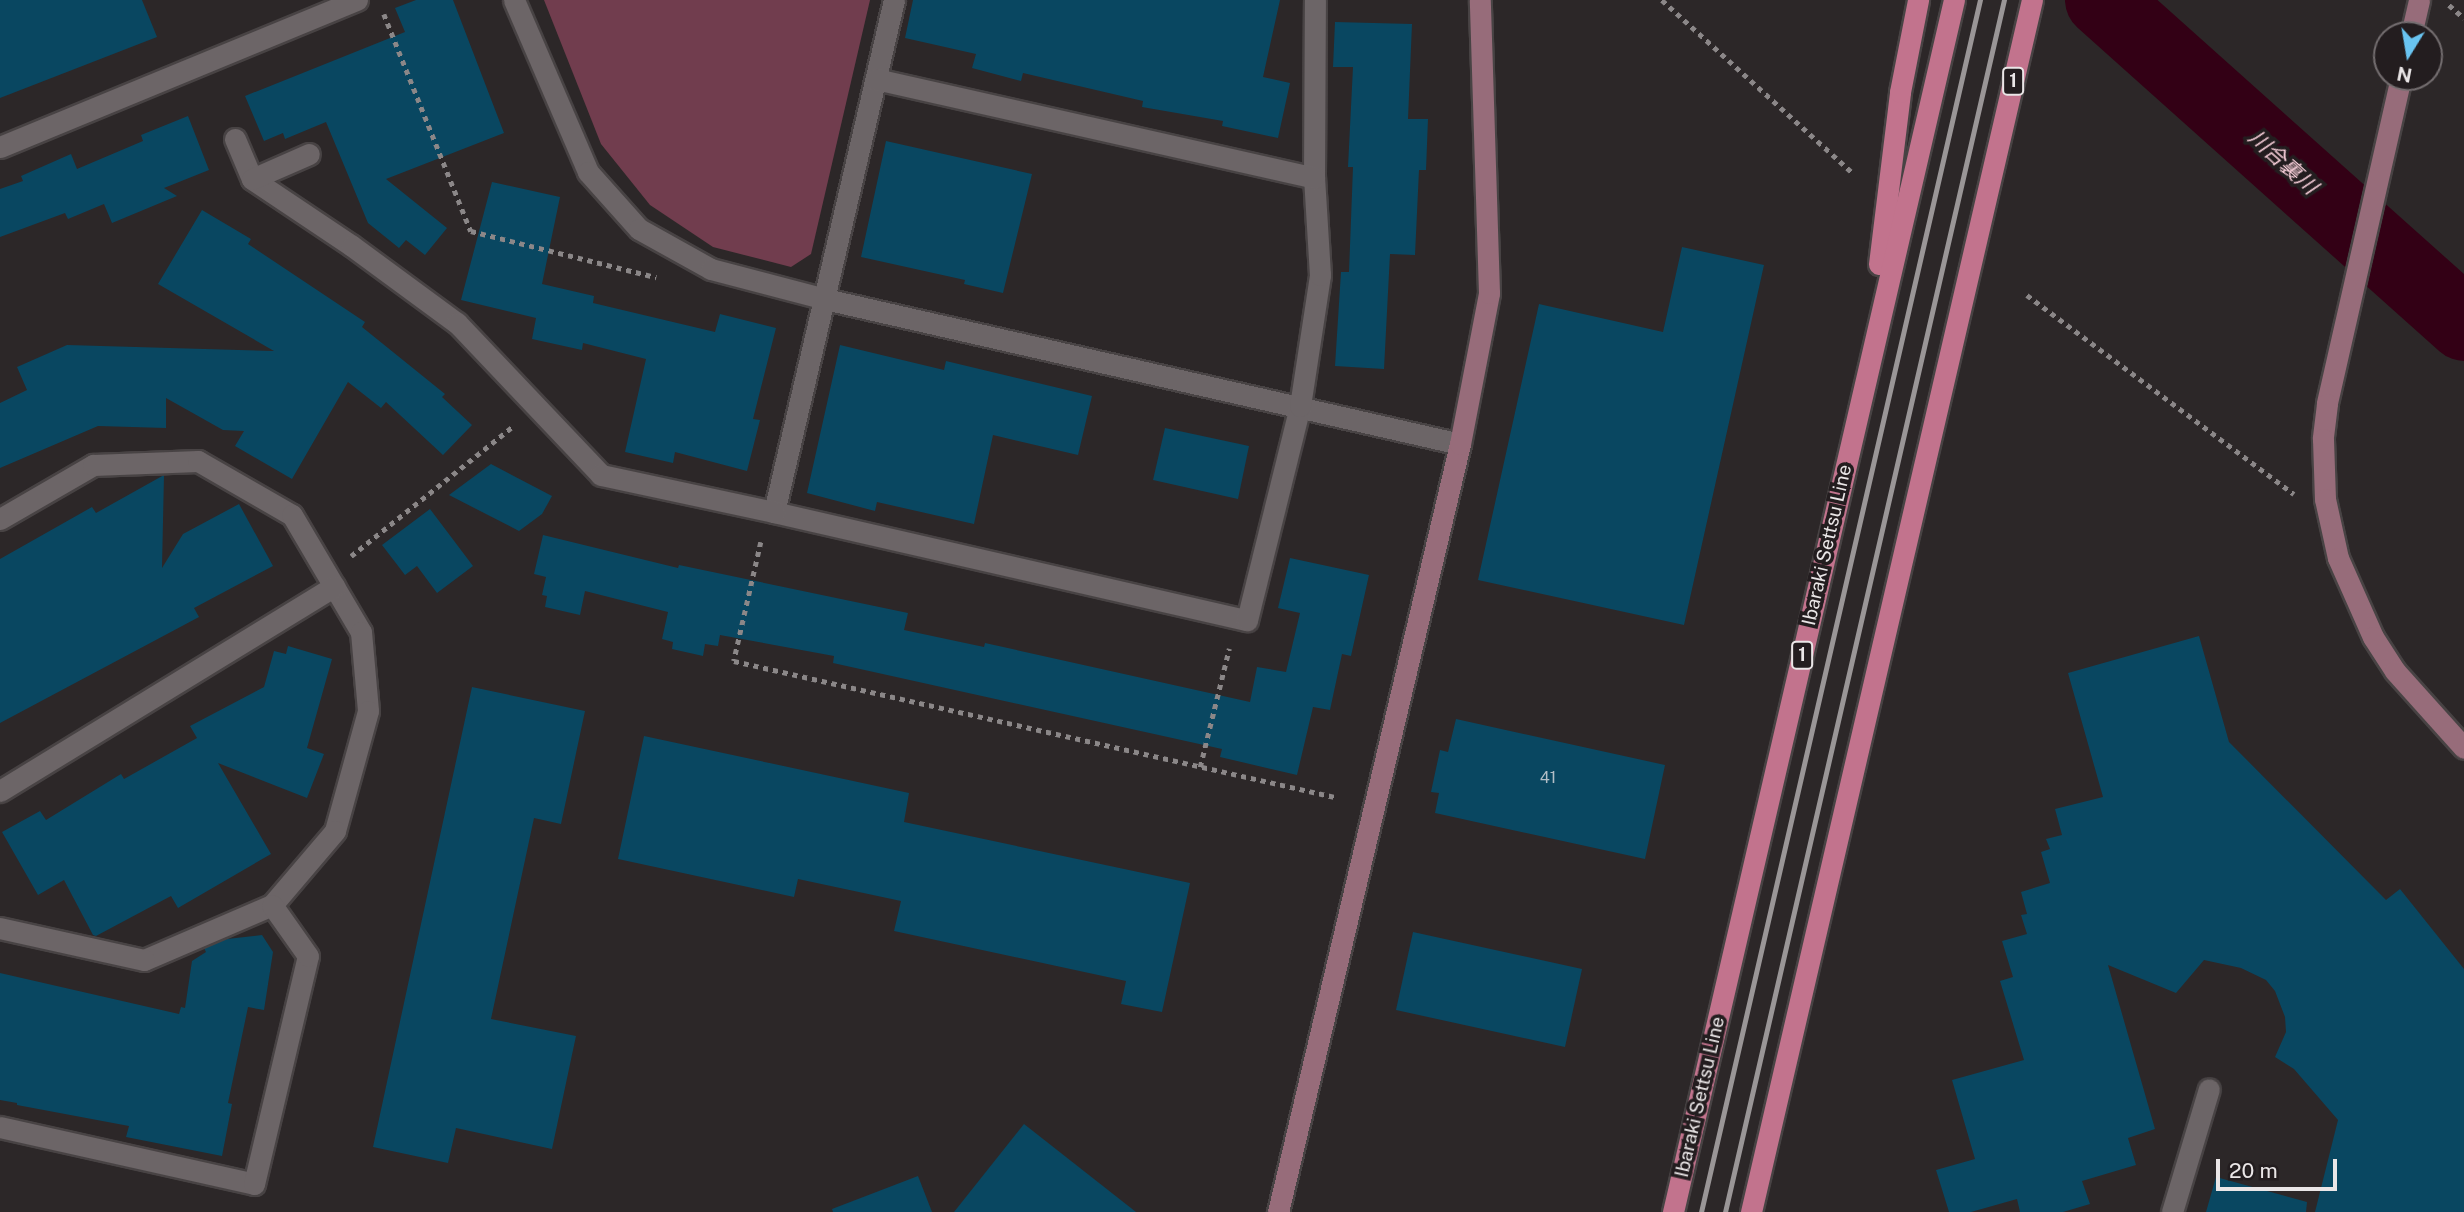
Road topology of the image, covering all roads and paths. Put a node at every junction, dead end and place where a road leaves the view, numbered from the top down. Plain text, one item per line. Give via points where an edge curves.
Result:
1 (357, 0) edge
2 (514, 0) edge
3 (894, 0) edge
4 (1315, 0) edge
5 (1480, 0) edge
6 (1662, 0) edge
7 (1919, 0) edge
8 (1954, 0) edge
9 (2034, 0) edge
10 (2419, 0) edge
11 (2443, 0) edge
12 (384, 13) dead end
13 (2464, 18) edge
14 (2414, 21) edge
15 (876, 79) junction
16 (2397, 91) edge
17 (235, 139) dead end
18 (0, 147) edge
19 (309, 154) dead end
20 (1854, 174) dead end
21 (1314, 178) junction
22 (252, 179) junction
23 (664, 279) dead end
24 (2026, 295) dead end
25 (825, 299) junction
26 (1867, 373) junction
27 (1300, 406) junction
28 (536, 407) junction
29 (1460, 444) junction
30 (774, 512) junction
31 (0, 519) edge
32 (2328, 520) junction
33 (334, 586) junction
34 (1237, 617) junction
35 (2464, 748) edge
36 (1200, 767) junction
37 (0, 791) edge
38 (1335, 797) dead end
39 (272, 905) junction
40 (0, 928) edge
41 (2209, 1089) dead end
42 (0, 1127) edge
43 (1278, 1212) edge
44 (1673, 1212) edge
45 (1751, 1212) edge
46 (2172, 1212) edge

1 - 18 street
2 - 25 street via 588,172 639,229 711,269
3 - 15 street
4 - 21 street
5 - 29 street via 1489,293
6 - 20 path
7 - 26 main road via 1900,92
8 - 26 main road, Ibaraki Settsu Line / 1
9 - 45 main road, 1
10 - 14 street
11 - 13 path
12 - 23 path via 471,231
15 - 21 street
15 - 25 street
16 - 32 street via 2324,422
17 - 22 street
19 - 22 street
21 - 27 street via 1320,275
22 - 28 street via 457,323
24 - 32 path
25 - 27 street
25 - 30 street
26 - 44 main road, Ibaraki Settsu Line / 1
27 - 29 street
27 - 34 street via 1247,620
28 - 30 street via 601,475
28 - 33 path via 342,562
29 - 43 street
30 - 34 street
30 - 36 path via 763,531 734,661
31 - 33 street via 93,465 198,461 292,515
32 - 35 street via 2348,584 2373,637 2395,671
33 - 37 street
33 - 39 street via 361,632 368,710 335,831
34 - 36 path
36 - 38 path
39 - 40 street via 144,960
39 - 42 street via 308,956 254,1184
41 - 46 street

